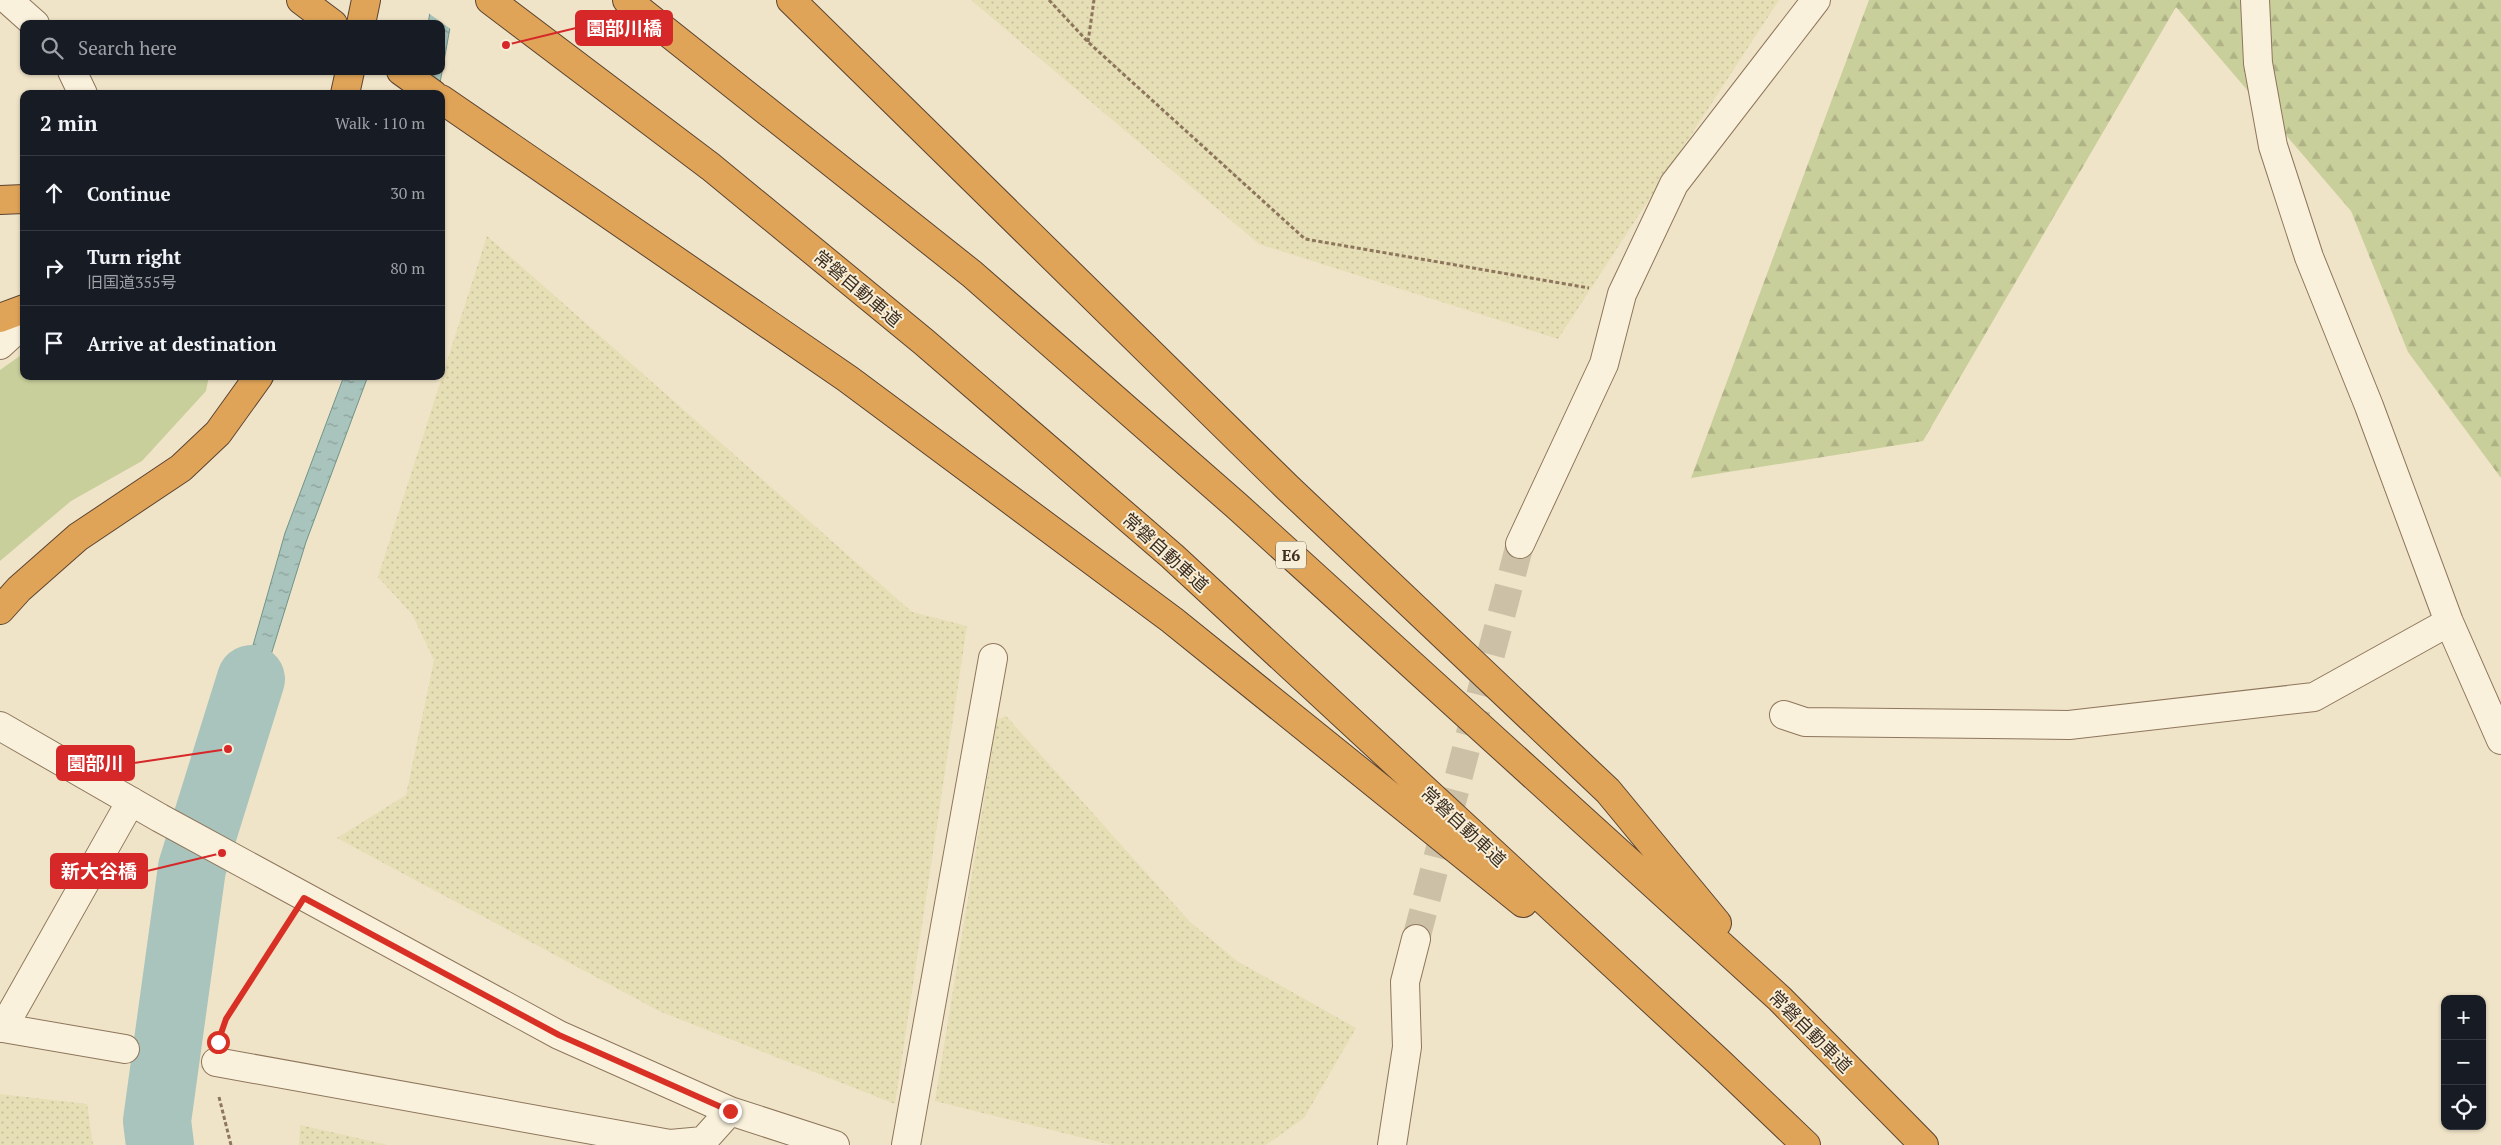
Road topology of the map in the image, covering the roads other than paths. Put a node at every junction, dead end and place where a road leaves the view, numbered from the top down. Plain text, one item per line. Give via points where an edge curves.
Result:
1 (8, 0) edge
2 (366, 0) edge
3 (490, 0) edge
4 (627, 0) edge
5 (792, 0) edge
6 (1816, 0) edge
7 (2255, 0) edge
8 (30, 20) edge
9 (362, 20) edge
10 (74, 75) edge
11 (349, 75) edge
12 (407, 75) edge
13 (81, 90) edge
14 (346, 90) edge
15 (428, 90) edge
16 (445, 102) edge
17 (20, 310) edge
18 (0, 318) edge
19 (20, 327) edge
20 (0, 345) edge
21 (254, 380) edge
22 (1520, 544) tunnel mouth
23 (0, 610) edge
24 (2450, 622) junction
25 (993, 658) dead end
26 (1784, 716) dead end
27 (0, 726) edge
28 (2501, 740) edge
29 (131, 802) junction
30 (1416, 939) tunnel mouth
31 (1780, 999) junction
32 (1, 1028) edge
33 (124, 1049) dead end
34 (1718, 1061) junction
35 (216, 1062) road end
36 (730, 1111) junction
37 (835, 1145) edge
38 (906, 1145) edge
39 (1392, 1145) edge
40 (1806, 1145) edge
41 (1924, 1145) edge

1 - 8 street
2 - 9 highway
3 - 34 highway, 常磐自動車道 via 742,192 924,342 1172,556
4 - 31 highway, 常磐自動車道 / E6 via 980,280 1252,520
5 - 31 highway via 1288,487 1608,791
6 - 22 street via 1674,184 1622,294 1604,364
7 - 24 street via 2258,63 2273,146 2309,257
10 - 13 street
11 - 14 highway
12 - 15 highway
16 - 34 highway via 848,379 1172,620
17 - 18 highway
19 - 20 street
21 - 23 highway via 218,433 181,468 78,536
24 - 26 street via 2314,697 2069,725 1805,722
24 - 28 street
25 - 38 street
27 - 29 street
29 - 32 street
29 - 36 street via 559,1035
30 - 39 street via 1405,982 1407,1047
31 - 41 highway, 常磐自動車道 / E6
32 - 33 street
34 - 40 highway, 常磐自動車道
35 - 36 street via 670,1144 702,1141
36 - 37 street

